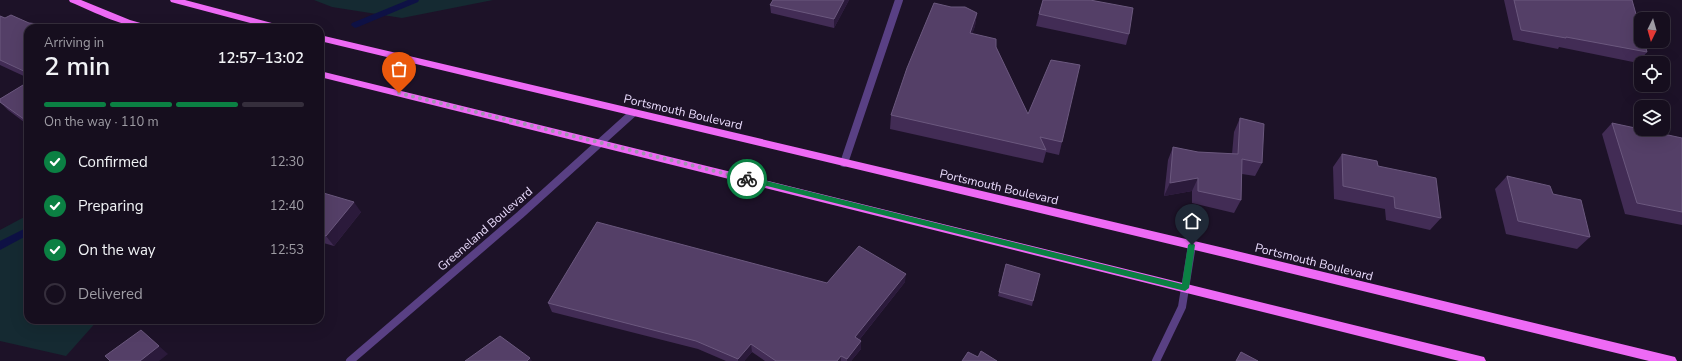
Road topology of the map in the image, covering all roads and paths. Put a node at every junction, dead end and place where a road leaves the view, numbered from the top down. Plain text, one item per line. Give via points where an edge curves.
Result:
1 (73, 0) edge
2 (174, 0) edge
3 (899, 0) edge
4 (134, 24) edge
5 (265, 24) edge
6 (324, 39) edge
7 (324, 75) edge
8 (633, 113) junction
9 (600, 143) junction
10 (844, 163) junction
11 (1192, 245) junction
12 (1185, 288) junction
13 (350, 361) edge
14 (1156, 361) edge
15 (1480, 361) edge
16 (1671, 361) edge

1 - 4 main road
2 - 5 main road
3 - 10 street
6 - 8 main road, Portsmouth Boulevard
7 - 9 main road
8 - 9 street, Greeneland Boulevard
8 - 10 main road, Portsmouth Boulevard
9 - 12 main road
9 - 13 street, Greeneland Boulevard
10 - 11 main road, Portsmouth Boulevard
11 - 12 street
11 - 16 main road, Portsmouth Boulevard
12 - 14 street via 1182,307
12 - 15 main road

